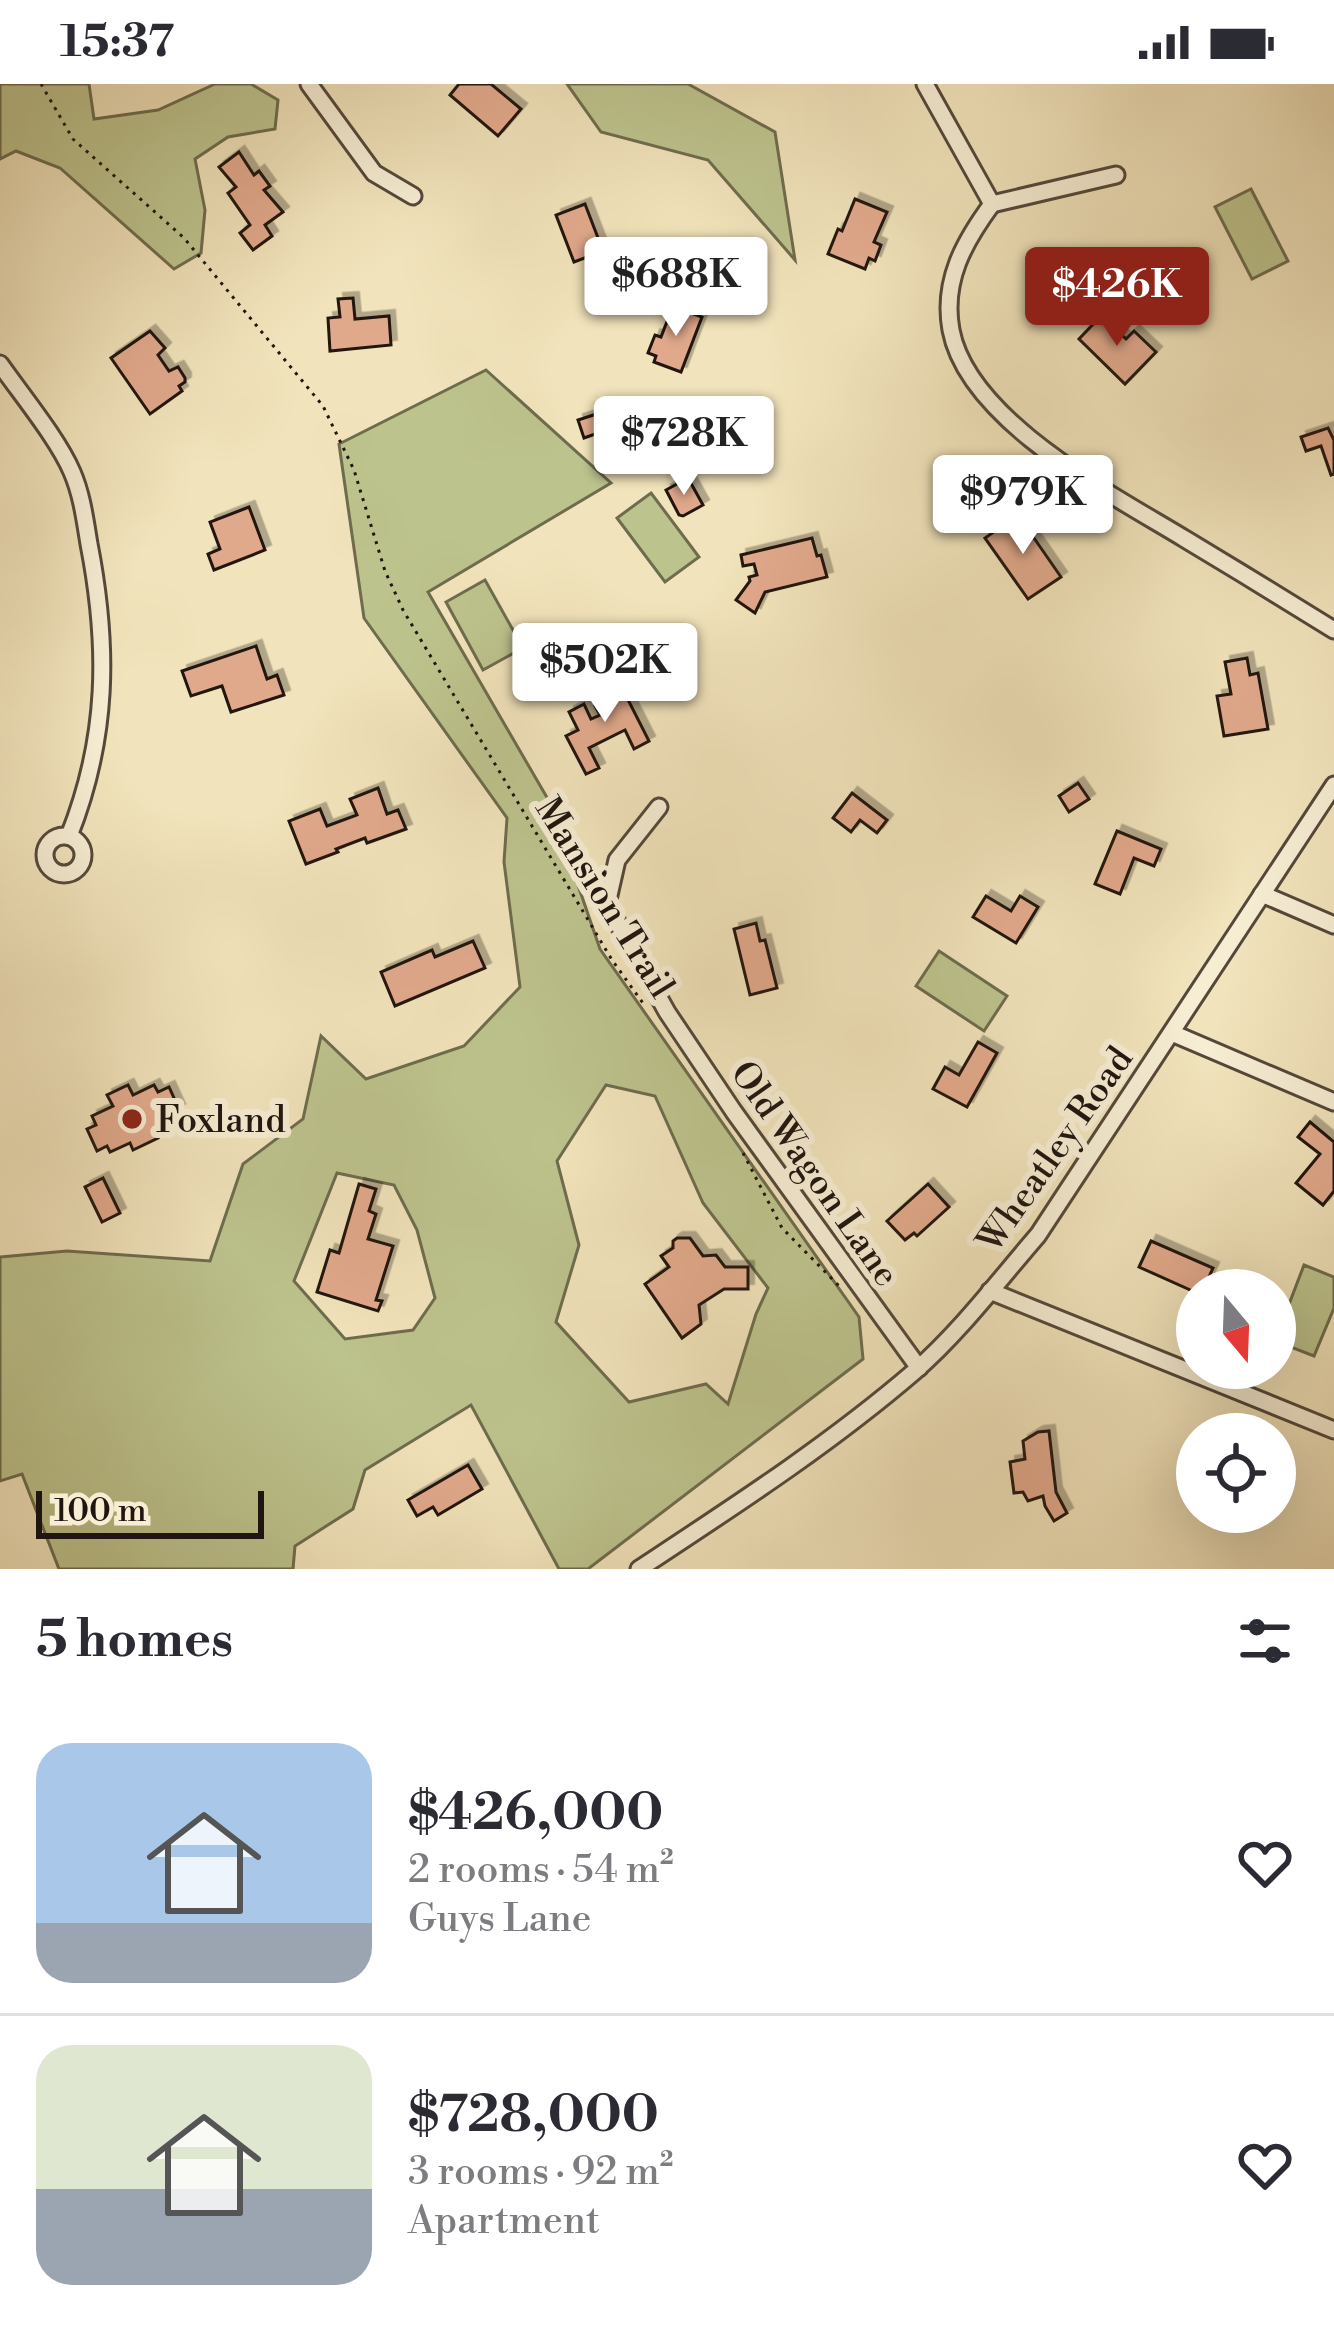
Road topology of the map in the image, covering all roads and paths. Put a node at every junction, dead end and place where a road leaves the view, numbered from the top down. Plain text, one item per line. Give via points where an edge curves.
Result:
1 (40, 84) edge
2 (309, 84) edge
3 (925, 84) edge
4 (1116, 175) dead end
5 (413, 196) dead end
6 (992, 204) junction
7 (0, 364) edge
8 (1334, 629) edge
9 (1334, 785) edge
10 (658, 807) dead end
11 (69, 836) dead end
12 (1262, 894) junction
13 (1334, 925) edge
14 (660, 1014) junction
15 (1172, 1033) junction
16 (1334, 1102) edge
17 (741, 1149) dead end
18 (843, 1290) dead end
19 (990, 1291) junction
20 (919, 1368) junction
21 (1334, 1430) edge
22 (639, 1569) edge

1 - 14 path, Mansion Trail via 73,139 184,238 323,406 403,610 612,960
2 - 5 street via 374,173
3 - 6 street
4 - 6 street
6 - 8 street via 962,248 949,305 956,346 989,400 1074,470
7 - 11 street via 70,468 94,568 101,724
9 - 12 street, Wheatley Road
10 - 14 street, Old Wagon Lane via 617,860 607,904
12 - 13 street
12 - 15 street, Wheatley Road
14 - 20 street, Old Wagon Lane
15 - 16 street
15 - 19 street, Wheatley Road via 1038,1235
17 - 18 path via 782,1228
19 - 20 street, Wheatley Road
19 - 21 street
20 - 22 street, Wheatley Road

